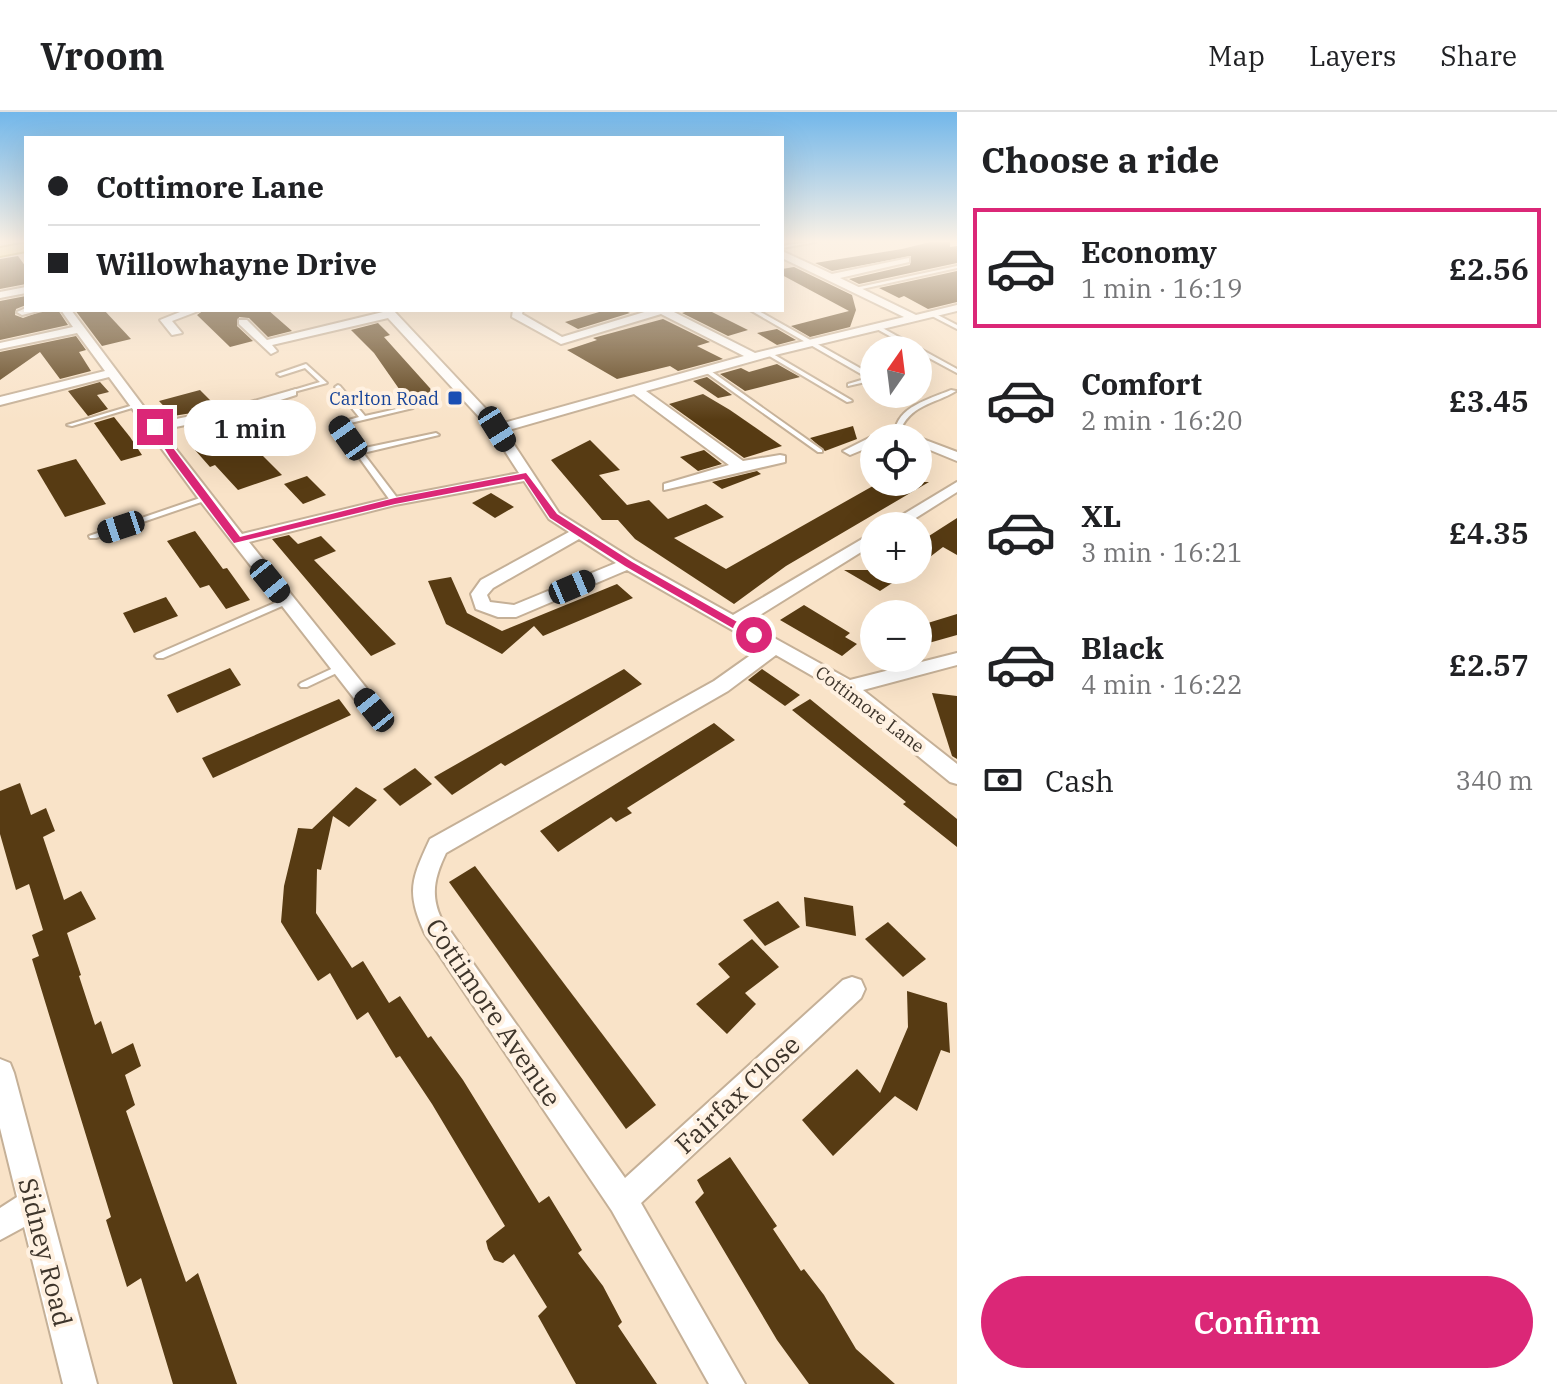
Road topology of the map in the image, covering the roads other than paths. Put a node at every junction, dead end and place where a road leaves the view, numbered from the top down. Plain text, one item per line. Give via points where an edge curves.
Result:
1 (879, 301) edge
2 (957, 308) edge
3 (67, 312) edge
4 (190, 312) edge
5 (388, 312) edge
6 (517, 312) edge
7 (655, 312) edge
8 (666, 312) edge
9 (757, 312) edge
10 (932, 314) junction
11 (914, 318) junction
12 (243, 322) dead end
13 (877, 327) junction
14 (957, 327) edge
15 (79, 329) junction
16 (176, 333) dead end
17 (812, 343) junction
18 (0, 346) edge
19 (768, 353) junction
20 (754, 357) junction
21 (706, 370) junction
22 (957, 371) edge
23 (114, 372) junction
24 (280, 374) dead end
25 (850, 385) dead end
26 (338, 387) dead end
27 (636, 390) junction
28 (953, 391) dead end
29 (292, 392) joint
30 (0, 401) edge
31 (849, 401) dead end
32 (139, 405) junction
33 (410, 408) dead end
34 (363, 418) junction
35 (898, 424) edge
36 (70, 425) dead end
37 (155, 427) junction
38 (497, 429) junction
39 (436, 435) dead end
40 (860, 446) edge
41 (932, 446) edge
42 (820, 451) dead end
43 (850, 451) dead end
44 (358, 452) junction
45 (957, 457) edge
46 (780, 459) dead end
47 (740, 466) junction
48 (526, 476) junction
49 (957, 486) edge
50 (669, 487) dead end
51 (206, 499) junction
52 (395, 501) junction
53 (915, 512) edge
54 (579, 533) junction
55 (93, 536) dead end
56 (238, 540) junction
57 (860, 546) edge
58 (628, 564) junction
59 (286, 601) junction
60 (732, 624) junction
61 (776, 646) junction
62 (160, 656) dead end
63 (957, 659) edge
64 (340, 668) junction
65 (304, 685) dead end
66 (849, 689) junction
67 (374, 710) dead end
68 (957, 776) edge
69 (852, 989) dead end
70 (0, 1073) edge
71 (623, 1200) junction
72 (34, 1204) junction
73 (0, 1225) edge
74 (80, 1384) edge
75 (728, 1384) edge

1 - 11 street
2 - 10 street
3 - 15 street
4 - 16 street via 165,320
5 - 12 street via 268,348
5 - 38 street, Cottimore Lane
6 - 7 street via 561,341
8 - 20 street
9 - 17 lane
10 - 11 street
10 - 14 lane
11 - 13 street
13 - 17 street
13 - 22 lane
15 - 18 street
15 - 23 street
17 - 19 street
17 - 25 lane via 873,378
19 - 20 street
19 - 31 lane
20 - 21 street
21 - 27 street
21 - 42 lane
23 - 30 street
23 - 32 street
24 - 29 lane via 306,366 324,383
26 - 34 lane
27 - 38 street
27 - 47 street
28 - 35 lane via 905,414
29 - 37 street
32 - 36 lane
32 - 37 street
33 - 34 lane
34 - 44 lane via 338,424
37 - 51 street
38 - 48 street, Cottimore Lane
39 - 44 lane
40 - 43 street
41 - 45 street
44 - 52 lane
46 - 47 street
47 - 50 street
48 - 52 street
48 - 54 street, Cottimore Lane via 545,507
49 - 53 street
51 - 55 lane
51 - 56 street
52 - 56 street
54 - 58 street, Cottimore Lane
54 - 58 street via 487,584 479,594 482,605 516,611
56 - 59 street
57 - 60 street
58 - 60 street, Cottimore Lane
59 - 62 lane
59 - 64 street
60 - 61 street, Cottimore Lane
61 - 66 street, Cottimore Lane
61 - 71 street, Cottimore Avenue via 721,686 468,826 438,846 426,870 420,900 433,926
63 - 66 street
64 - 65 lane
64 - 67 street
66 - 68 street, Cottimore Lane
69 - 71 street, Fairfax Close
70 - 72 street, Sidney Road
71 - 75 street, Cottimore Avenue
72 - 73 street
72 - 74 street, Sidney Road

